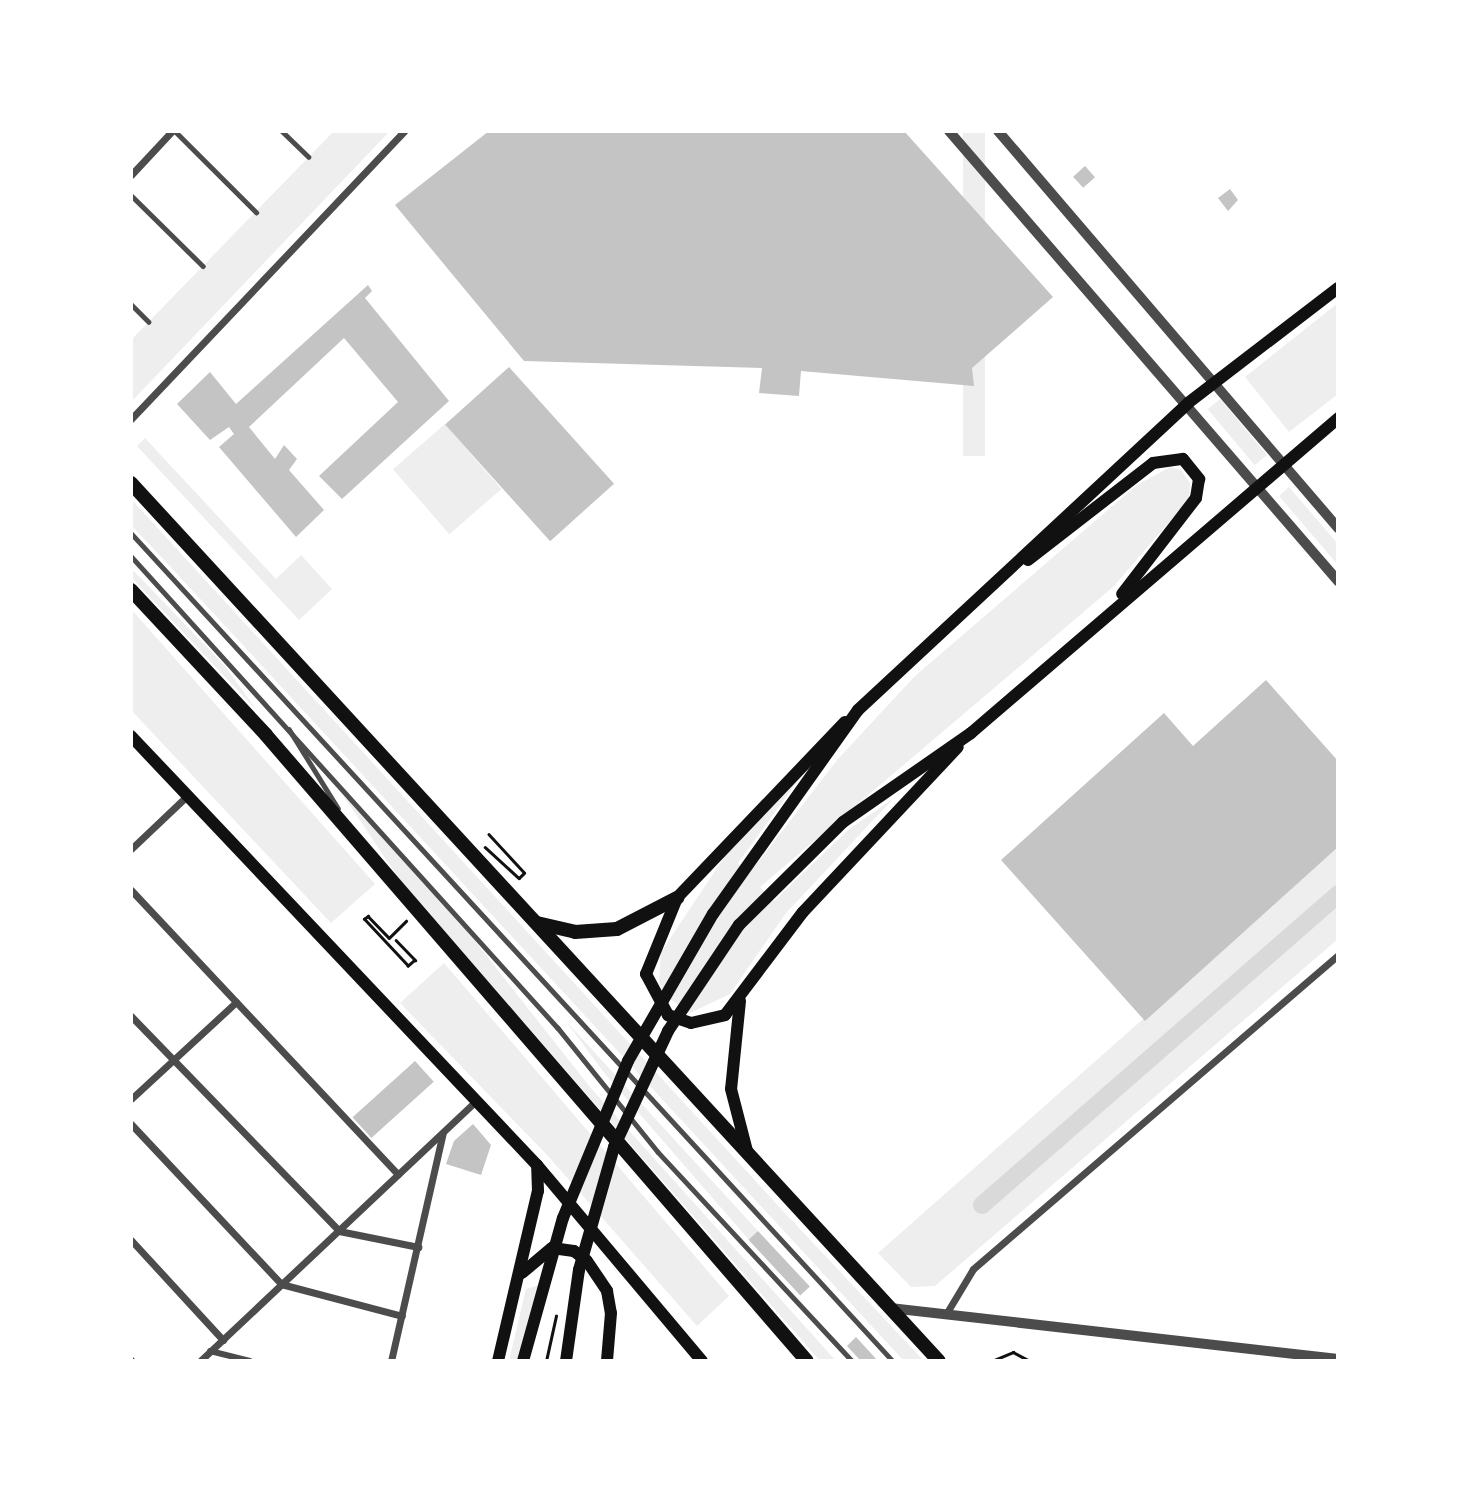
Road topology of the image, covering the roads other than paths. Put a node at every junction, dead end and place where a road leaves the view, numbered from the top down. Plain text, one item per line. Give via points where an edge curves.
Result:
1 (174, 131) edge
2 (282, 131) edge
3 (404, 131) edge
4 (949, 131) edge
5 (998, 131) edge
6 (309, 157) dead end
7 (131, 175) edge
8 (131, 195) edge
9 (256, 212) dead end
10 (203, 266) dead end
11 (1338, 288) edge
12 (131, 304) edge
13 (149, 322) dead end
14 (1217, 381) junction
15 (1188, 403) junction
16 (1338, 418) edge
17 (131, 419) edge
18 (1283, 461) junction
19 (131, 483) edge
20 (1256, 484) junction
21 (1338, 528) edge
22 (131, 533) edge
23 (131, 556) edge
24 (1338, 582) edge
25 (993, 583) junction
26 (131, 590) edge
27 (1102, 619) junction
28 (858, 710) junction
29 (282, 717) junction
30 (971, 733) junction
31 (131, 736) edge
32 (188, 795) junction
33 (131, 849) edge
34 (367, 855) junction
35 (131, 890) edge
36 (677, 898) junction
37 (537, 923) junction
38 (1338, 955) edge
39 (741, 996) junction
40 (236, 1002) junction
41 (131, 1016) edge
42 (173, 1060) junction
43 (131, 1100) edge
44 (476, 1101) junction
45 (131, 1124) edge
46 (444, 1131) junction
47 (748, 1151) junction
48 (537, 1165) junction
49 (398, 1174) junction
50 (339, 1231) junction
51 (131, 1240) edge
52 (418, 1247) junction
53 (519, 1277) junction
54 (281, 1284) junction
55 (889, 1307) junction
56 (946, 1314) junction
57 (402, 1316) junction
58 (223, 1340) junction
59 (211, 1351) junction
60 (1338, 1359) edge
61 (200, 1361) edge
62 (250, 1361) edge
63 (391, 1361) edge
64 (498, 1361) edge
65 (523, 1361) edge
66 (566, 1361) edge
67 (607, 1361) edge
68 (702, 1361) edge
69 (807, 1361) edge
70 (852, 1361) edge
71 (893, 1361) edge
72 (939, 1361) edge

1 - 7 street
1 - 9 lane
2 - 6 lane
3 - 17 street
4 - 15 street
5 - 14 street
8 - 10 lane
11 - 14 main road
12 - 13 lane
14 - 15 main road
14 - 18 street
15 - 20 street
15 - 25 main road
16 - 18 main road
18 - 20 main road
18 - 21 street
19 - 37 highway
20 - 24 street
20 - 27 main road
22 - 71 lane
23 - 29 lane
25 - 27 main road via 1085,520 1153,463 1183,459 1199,479 1196,498
25 - 28 main road
26 - 34 highway
27 - 30 main road
28 - 36 main road
28 - 65 main road via 682,962 604,1113 563,1218
29 - 34 lane
29 - 70 lane via 558,1028 658,1152
30 - 39 main road via 803,912
30 - 66 main road via 853,814 766,892 689,994 630,1107 588,1229
31 - 32 main road
32 - 33 street
32 - 44 main road
34 - 69 highway
35 - 40 street
36 - 37 highway via 617,929 575,932
36 - 39 main road via 648,960 648,988 658,1006 680,1021 701,1023 725,1015
37 - 47 highway
38 - 56 street via 973,1269
39 - 47 main road via 732,1036 731,1089
40 - 42 street
40 - 49 street
41 - 42 street
42 - 43 street
42 - 50 street
44 - 46 street
44 - 48 main road
45 - 54 street
46 - 49 street
46 - 52 street
47 - 55 highway
48 - 53 main road via 538,1191
48 - 68 main road
49 - 50 street
50 - 52 street
50 - 54 street
51 - 58 street
52 - 57 street
53 - 64 main road
53 - 67 main road via 552,1248 574,1251 587,1261 607,1291
54 - 57 street
54 - 58 street
55 - 56 street
55 - 72 highway
56 - 60 street
57 - 63 street
58 - 59 street
59 - 61 street
59 - 62 street

